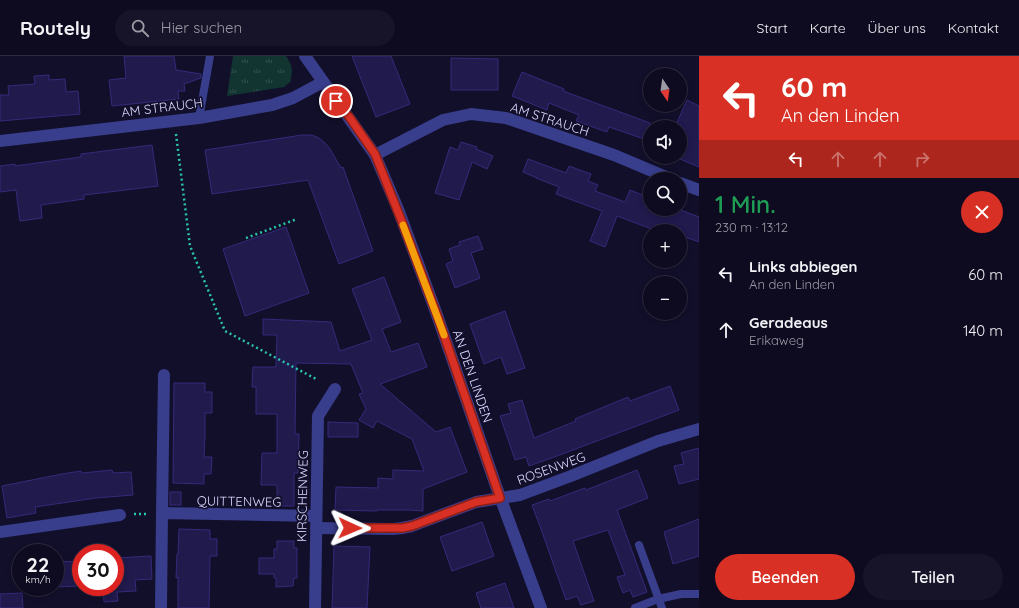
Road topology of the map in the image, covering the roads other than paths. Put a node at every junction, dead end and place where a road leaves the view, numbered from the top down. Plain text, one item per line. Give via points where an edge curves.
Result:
1 (210, 56) edge
2 (305, 56) edge
3 (323, 82) junction
4 (199, 118) junction
5 (0, 141) edge
6 (375, 154) junction
7 (654, 172) edge
8 (687, 186) edge
9 (699, 190) edge
10 (164, 375) dead end
11 (334, 389) dead end
12 (699, 429) edge
13 (500, 498) junction
14 (162, 513) junction
15 (120, 515) road end
16 (316, 522) junction
17 (0, 532) edge
18 (639, 545) dead end
19 (699, 594) edge
20 (658, 599) junction
21 (161, 608) edge
22 (315, 608) edge
23 (541, 608) edge
24 (635, 608) edge
25 (662, 608) edge

1 - 4 lane
2 - 3 street, AN DEN LINDEN
3 - 4 street, AM STRAUCH via 293,98
3 - 6 street, AN DEN LINDEN
4 - 5 street, AM STRAUCH
6 - 7 street, AM STRAUCH via 443,120 471,114 506,118 614,155
6 - 13 street, AN DEN LINDEN via 437,315
8 - 9 street
10 - 14 street
11 - 16 street, KIRSCHENWEG via 318,416
12 - 13 street, ROSENWEG via 658,441 520,494
13 - 16 street, ROSENWEG via 476,502 402,528
13 - 23 street, AN DEN LINDEN
14 - 16 street, QUITTENWEG
14 - 21 street
15 - 17 street
16 - 22 street, KIRSCHENWEG
18 - 20 lane
19 - 20 lane via 681,594
20 - 24 lane
20 - 25 lane

